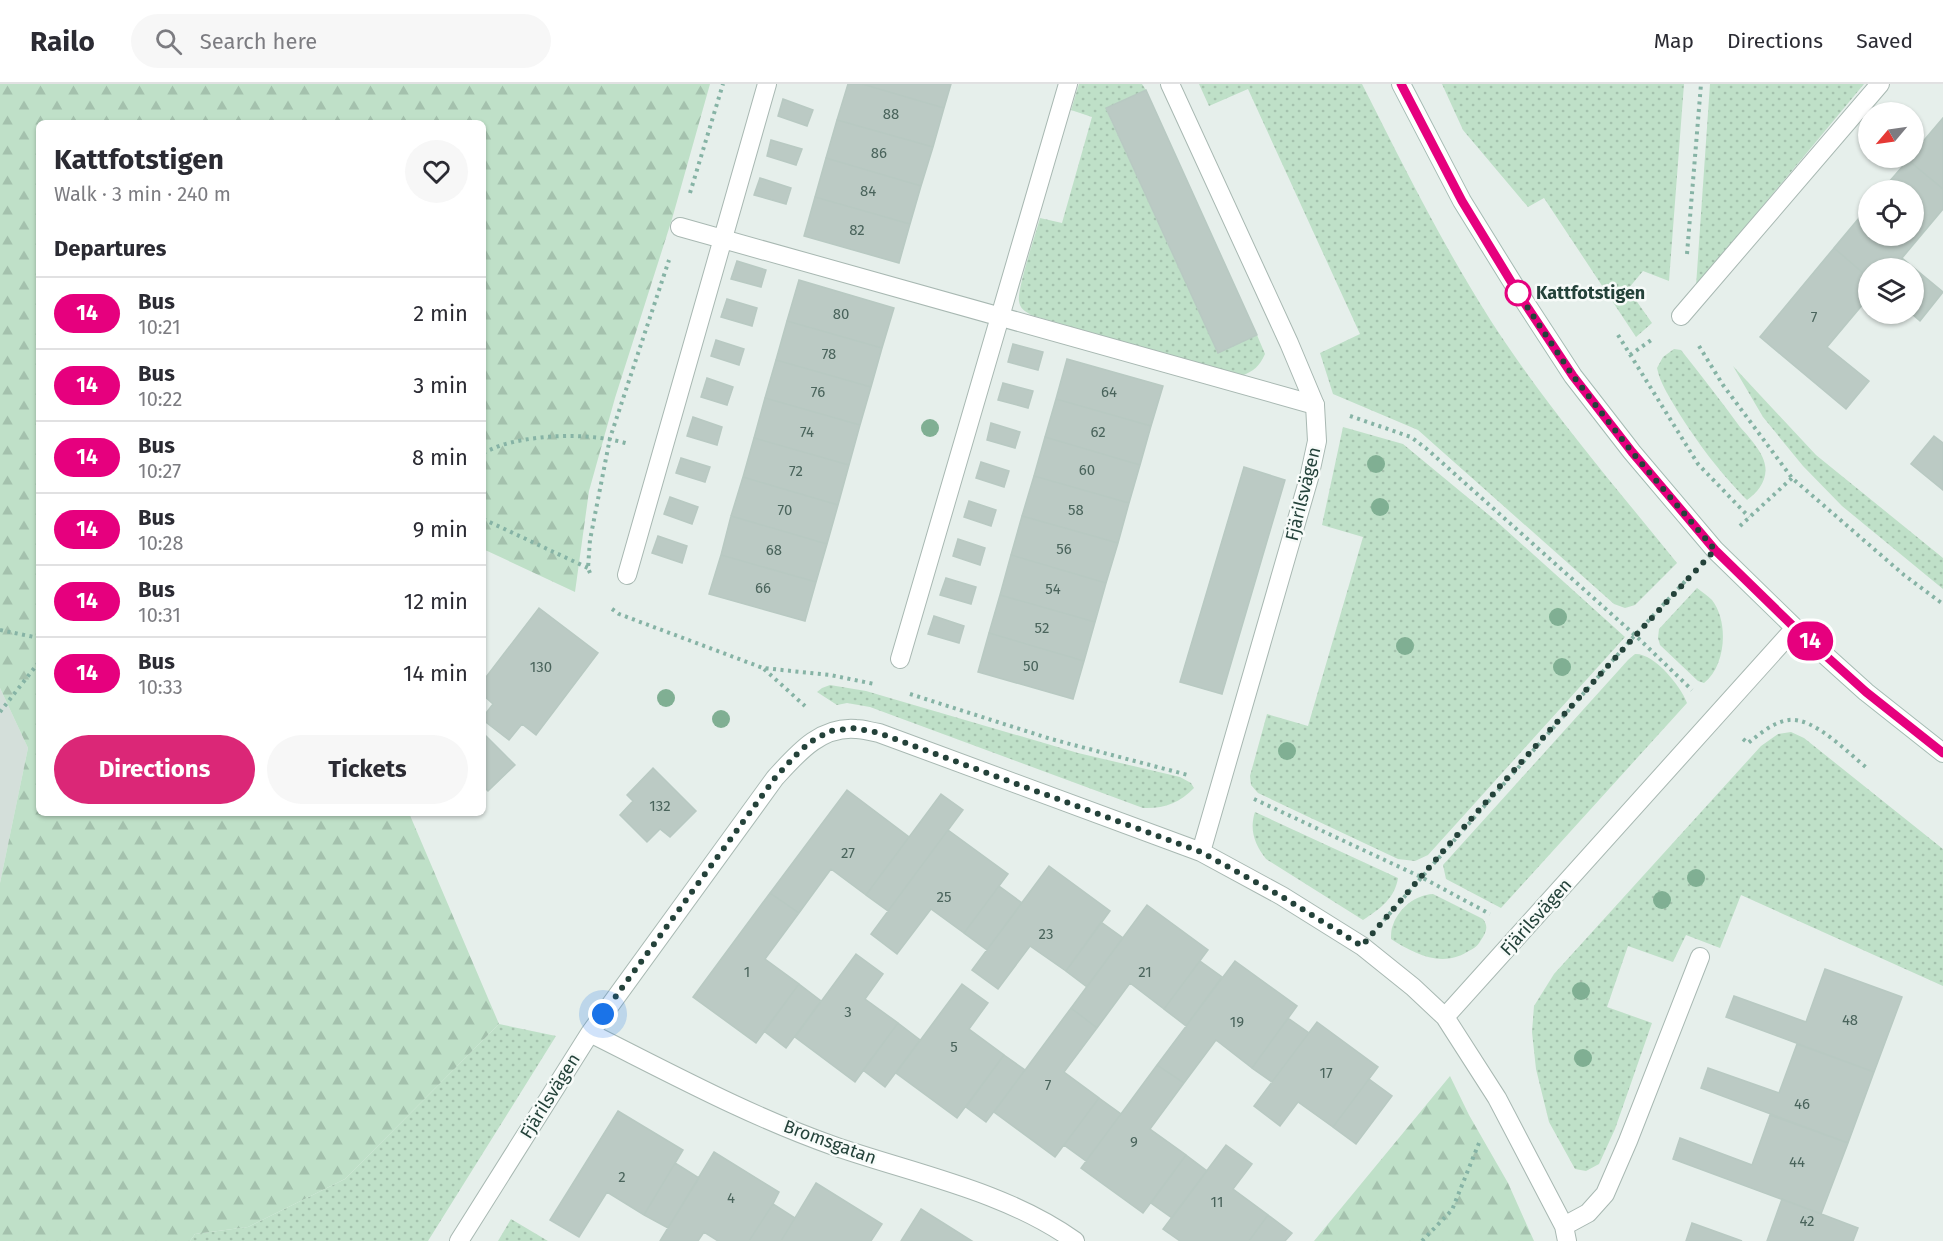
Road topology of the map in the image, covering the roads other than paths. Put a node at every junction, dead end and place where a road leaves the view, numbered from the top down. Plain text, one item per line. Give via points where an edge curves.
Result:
1 (766, 84) edge
2 (1068, 84) edge
3 (1170, 84) edge
4 (1401, 84) edge
5 (1880, 84) edge
6 (681, 226) dead end
7 (722, 238) junction
8 (1681, 316) road end
9 (1001, 318) junction
10 (1315, 405) junction
11 (627, 575) dead end
12 (1795, 628) junction
13 (900, 659) dead end
14 (1943, 753) edge
15 (1201, 852) junction
16 (1700, 957) dead end
17 (1445, 1017) junction
18 (590, 1033) junction
19 (1565, 1234) edge
20 (459, 1241) edge
21 (1075, 1241) edge

1 - 7 street
2 - 9 street
3 - 10 street, Fjärilsvägen
4 - 12 street via 1462,201 1573,376 1715,550
5 - 8 street
6 - 7 street
7 - 9 street
7 - 11 street
9 - 10 street
9 - 13 street
10 - 15 street, Fjärilsvägen via 1317,441 1309,478
12 - 14 street via 1866,692
12 - 17 street, Fjärilsvägen
15 - 17 street, Fjärilsvägen via 1362,946
15 - 18 street, Fjärilsvägen via 879,733 855,728 830,731 810,742 775,778
16 - 19 street, Fjärilsvägen via 1605,1194
17 - 19 street, Fjärilsvägen via 1497,1098
18 - 20 street, Fjärilsvägen
18 - 21 street, Bromsgatan via 744,1110 1004,1203

